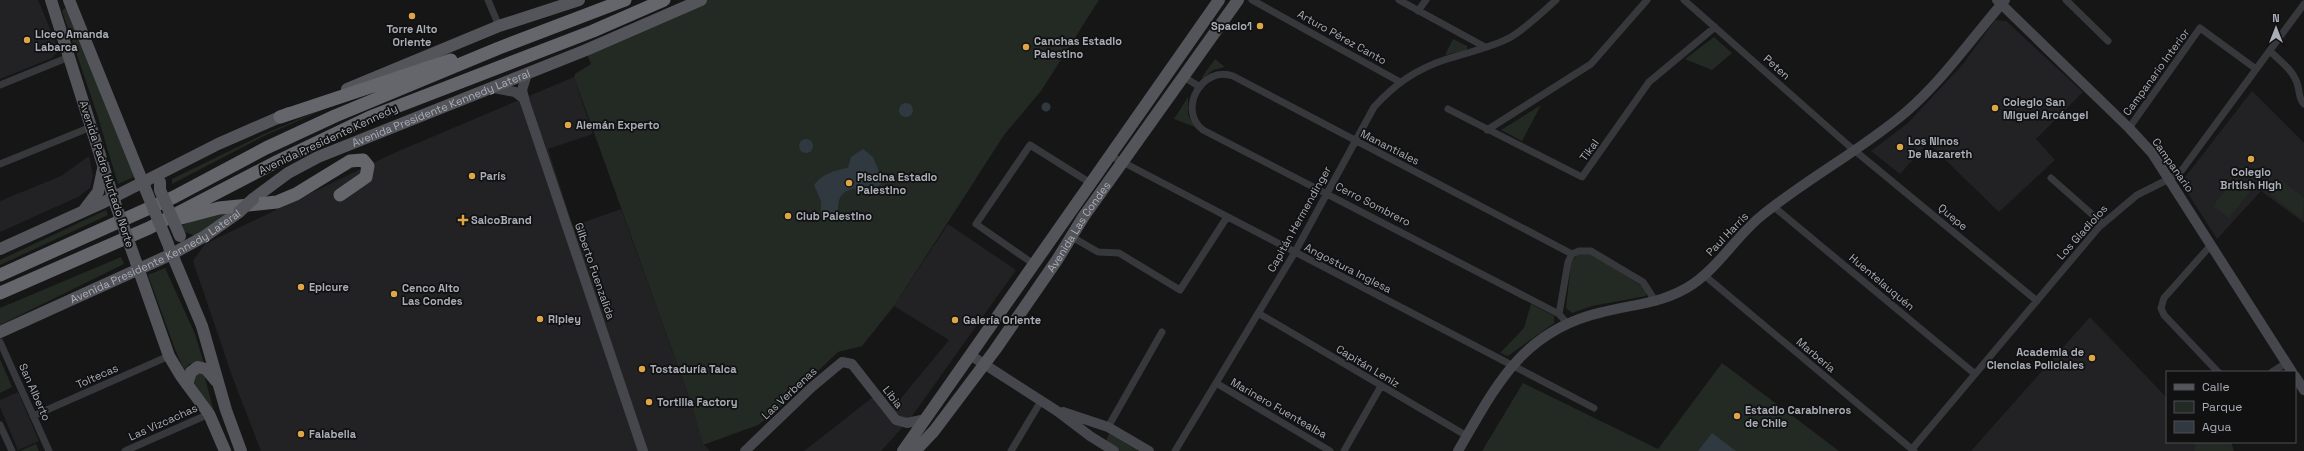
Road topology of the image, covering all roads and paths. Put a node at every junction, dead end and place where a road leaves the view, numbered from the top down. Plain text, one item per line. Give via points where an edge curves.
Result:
1 (64, 0) edge
2 (69, 0) edge
3 (488, 0) edge
4 (579, 0) edge
5 (625, 0) edge
6 (664, 0) edge
7 (701, 0) edge
8 (1220, 0) edge
9 (1238, 0) edge
10 (1252, 0) edge
11 (1399, 0) edge
12 (1426, 0) edge
13 (1556, 0) edge
14 (1647, 0) edge
15 (1684, 0) edge
16 (2066, 0) edge
17 (2001, 1) edge
18 (52, 3) edge
19 (2304, 4) edge
20 (1418, 11) junction
21 (499, 26) junction
22 (1715, 27) junction
23 (2108, 42) dead end
24 (1485, 47) junction
25 (499, 48) junction
26 (2270, 51) junction
27 (69, 57) junction
28 (2256, 69) junction
29 (527, 74) junction
30 (1184, 78) junction
31 (1400, 82) junction
32 (0, 85) edge
33 (1200, 87) junction
34 (494, 88) junction
35 (524, 98) junction
36 (2304, 104) edge
37 (1448, 109) dead end
38 (280, 117) junction
39 (91, 127) junction
40 (2129, 128) junction
41 (1487, 130) junction
42 (1355, 142) junction
43 (1855, 150) junction
44 (1111, 156) junction
45 (1123, 163) junction
46 (0, 164) edge
47 (103, 165) junction
48 (166, 171) junction
49 (2050, 178) dead end
50 (2169, 179) junction
51 (1092, 184) junction
52 (144, 185) junction
53 (1327, 193) junction
54 (340, 195) dead end
55 (114, 200) junction
56 (1774, 207) junction
57 (80, 213) junction
58 (1227, 217) junction
59 (2103, 224) junction
60 (149, 228) junction
61 (1072, 237) junction
62 (190, 245) junction
63 (2211, 245) junction
64 (0, 249) edge
65 (170, 249) junction
66 (1295, 252) junction
67 (1572, 254) junction
68 (137, 265) junction
69 (1035, 265) junction
70 (0, 275) edge
71 (1704, 275) junction
72 (0, 293) edge
73 (2037, 301) junction
74 (1656, 302) junction
75 (1258, 313) junction
76 (1559, 314) junction
77 (1568, 324) junction
78 (0, 332) edge
79 (1162, 332) dead end
80 (0, 342) edge
81 (970, 355) junction
82 (169, 356) junction
83 (2286, 363) junction
84 (852, 364) joint
85 (984, 365) junction
86 (1511, 365) junction
87 (2217, 371) edge
88 (2274, 371) edge
89 (2291, 371) edge
90 (1975, 374) junction
91 (2296, 378) edge
92 (1216, 383) junction
93 (187, 384) junction
94 (1381, 386) junction
95 (220, 387) junction
96 (2304, 390) edge
97 (1041, 401) junction
98 (1594, 408) dead end
99 (1057, 411) junction
100 (209, 414) junction
101 (34, 416) junction
102 (926, 419) junction
103 (1108, 427) junction
104 (1, 429) edge
105 (1467, 436) junction
106 (1107, 448) edge
107 (1913, 450) edge
108 (12, 451) edge
109 (49, 451) edge
110 (125, 451) edge
111 (225, 451) edge
112 (241, 451) edge
113 (643, 451) edge
114 (745, 451) edge
115 (903, 451) edge
116 (915, 451) edge
117 (1011, 451) edge
118 (1149, 451) edge
119 (1175, 451) edge
120 (1330, 451) edge
121 (1344, 451) edge
122 (1458, 451) edge

1 - 18 street
2 - 52 main road
3 - 21 street
4 - 21 main road
5 - 25 highway, Avenida Presidente Kennedy
6 - 60 highway, Avenida Presidente Kennedy via 574,39 370,118 271,164
7 - 29 main road, Avenida Presidente Kennedy Lateral
8 - 44 main road, Avenida Las Condes
9 - 30 main road, Avenida Las Condes
10 - 31 street, Arturo Pérez Canto
11 - 20 street
12 - 20 street
13 - 24 street, Capitán Hermendinger via 1510,37
14 - 41 street via 1591,64
15 - 22 street, Peten
16 - 23 street
17 - 40 street, Campanario
17 - 43 street, Paul Harris via 1935,85 1897,119
18 - 27 main road, Avenida Padre Hurtado Norte
19 - 26 street, Los Gladiolos
20 - 24 street
21 - 38 main road
22 - 41 street, Tikal via 1649,82 1583,176 1578,176
22 - 43 street, Peten
24 - 31 street, Capitán Hermendinger via 1441,61
25 - 38 highway via 427,67
25 - 70 highway, Avenida Presidente Kennedy via 292,136 174,196
26 - 28 street, Los Gladiolos
26 - 36 street via 2292,73
27 - 32 street
27 - 39 main road, Avenida Padre Hurtado Norte
28 - 40 street, Campanario Interior via 2200,28
28 - 50 street, Los Gladiolos via 2182,170
29 - 34 main road, Avenida Presidente Kennedy Lateral
29 - 35 street, Gilberto Fuenzalida via 523,82
30 - 33 street
30 - 45 main road, Avenida Las Condes
31 - 42 street, Capitán Hermendinger via 1391,88 1374,108
33 - 42 street, Manantiales via 1209,77 1229,75
33 - 53 street, Cerro Sombrero via 1191,108 1193,118 1199,127
34 - 35 street via 515,92
34 - 62 main road, Avenida Presidente Kennedy Lateral, bridge via 308,162 270,185 219,228
35 - 113 street, Gilberto Fuenzalida
37 - 41 street, Tikal
38 - 48 main road via 218,144
39 - 46 street
39 - 47 main road, Avenida Padre Hurtado Norte
40 - 50 street, Campanario via 2152,153
42 - 53 street, Capitán Hermendinger
42 - 67 street, Manantiales
43 - 56 street, Paul Harris
43 - 73 street, Quepe
44 - 45 street, Angostura Inglesa
44 - 51 main road, Avenida Las Condes
45 - 58 street, Angostura Inglesa
45 - 61 main road, Avenida Las Condes
47 - 55 main road, Avenida Padre Hurtado Norte
47 - 57 main road via 98,192
48 - 52 main road
48 - 62 main road, bridge via 160,182 160,190 180,236
49 - 59 street
50 - 59 street, Los Gladiolos via 2137,195
50 - 63 street, Campanario
51 - 69 main road, Avenida Las Condes
51 - 69 street via 1030,145 976,224
52 - 55 main road
52 - 65 main road, bridge
53 - 66 street, Capitán Hermendinger
53 - 76 street, Cerro Sombrero
54 - 60 highway via 366,176 368,166 364,160 350,161 296,194 277,202 211,210
55 - 57 main road
55 - 68 main road, Avenida Padre Hurtado Norte, bridge
56 - 71 street, Paul Harris via 1749,227
56 - 90 street, Huentelauquén
57 - 64 main road
58 - 61 street via 1180,290 1119,253 1098,252
58 - 66 street, Angostura Inglesa
59 - 73 street, Los Gladiolos
60 - 72 highway, Avenida Presidente Kennedy
61 - 85 main road, Avenida Las Condes
62 - 65 main road, Avenida Presidente Kennedy Lateral
63 - 83 street, Campanario
63 - 87 street via 2164,298 2161,308
65 - 68 main road, Avenida Presidente Kennedy Lateral
65 - 95 main road via 202,326
66 - 75 street, Capitán Hermendinger
66 - 86 street, Angostura Inglesa
67 - 74 street via 1591,251 1644,282
67 - 76 street via 1568,262
68 - 78 main road, Avenida Presidente Kennedy Lateral
68 - 82 main road, Avenida Padre Hurtado Norte
69 - 81 main road, Avenida Las Condes
71 - 74 street, Paul Harris via 1682,291
71 - 107 street, Marberia
73 - 90 street, Los Gladiolos
74 - 77 street, Paul Harris via 1602,312
75 - 92 street, Capitán Hermendinger
75 - 94 street, Capitán Leniz
76 - 77 street, Cerro Sombrero
77 - 86 street, Paul Harris via 1543,338
79 - 103 street
80 - 101 street, San Alberto
81 - 85 street
81 - 102 main road, Avenida Las Condes
82 - 93 main road, Avenida Padre Hurtado Norte
82 - 101 street, Toltecas
83 - 88 street
83 - 89 street, Campanario
84 - 102 street, Libia via 896,420 907,423
84 - 114 street, Las Verbenas via 845,361 838,364
85 - 97 street
85 - 116 main road, Avenida Las Condes via 934,431
86 - 98 street, Angostura Inglesa
86 - 105 street, Paul Harris
90 - 107 street, Los Gladiolos
91 - 96 street
92 - 119 street, Capitán Hermendinger
92 - 120 street, Marinero Fuentealba
93 - 95 main road via 191,372 201,366
93 - 100 main road, Avenida Padre Hurtado Norte
94 - 105 street, Capitán Leniz
94 - 121 street
95 - 112 main road
97 - 99 street
97 - 117 street
99 - 103 street
99 - 106 street
100 - 110 street, Las Vizcachas
100 - 111 main road, Avenida Padre Hurtado Norte
101 - 109 street, San Alberto
102 - 115 main road, Avenida Las Condes
103 - 106 street via 1102,436
103 - 118 street
104 - 108 street
105 - 122 street, Paul Harris

